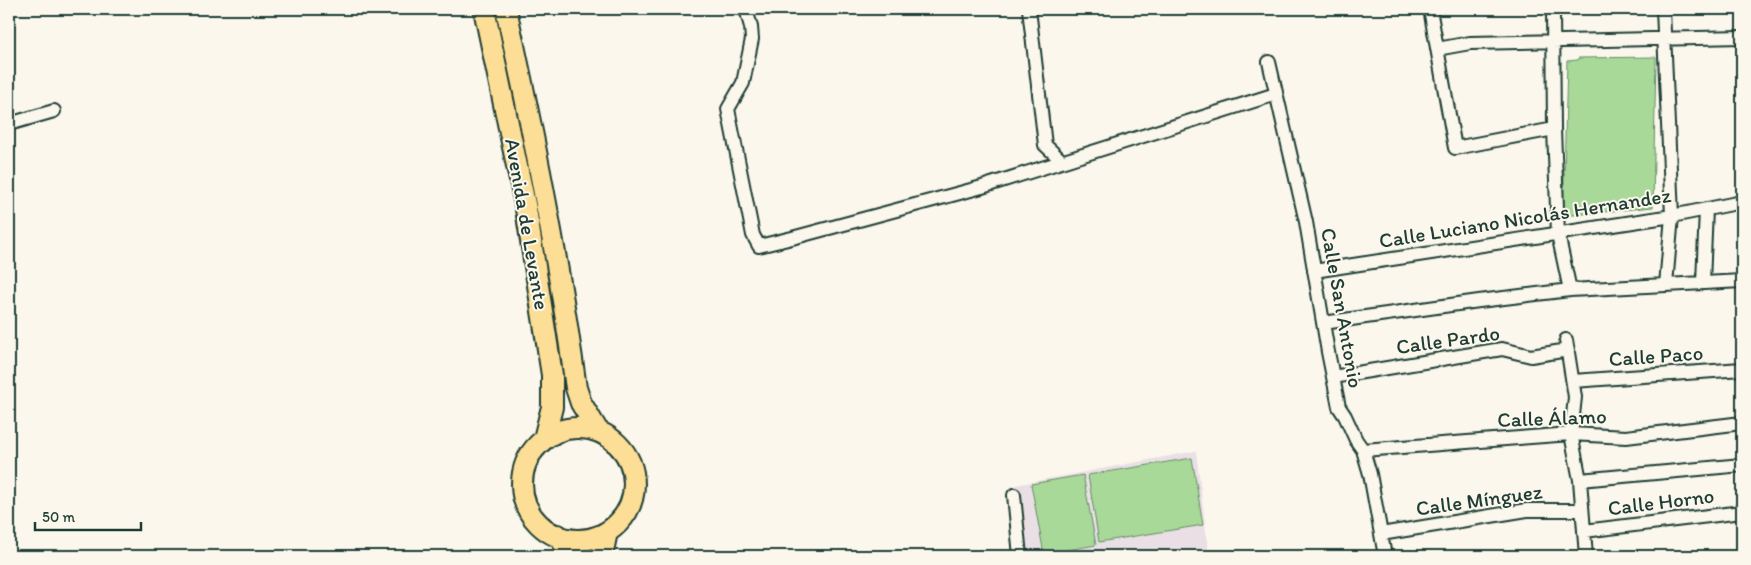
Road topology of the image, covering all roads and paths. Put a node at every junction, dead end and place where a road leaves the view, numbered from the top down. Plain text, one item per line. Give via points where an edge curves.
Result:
1 (484, 9) edge
2 (506, 9) edge
3 (746, 9) edge
4 (1029, 9) edge
5 (1430, 9) edge
6 (1553, 9) edge
7 (1664, 9) edge
8 (1742, 37) edge
9 (1665, 40) junction
10 (1553, 41) junction
11 (1437, 49) junction
12 (1269, 62) dead end
13 (1276, 94) junction
14 (54, 111) dead end
15 (9, 124) edge
16 (1554, 129) junction
17 (1062, 162) junction
18 (1742, 202) edge
19 (1706, 209) junction
20 (1672, 216) junction
21 (1558, 234) junction
22 (1314, 271) junction
23 (1742, 281) edge
24 (1703, 283) junction
25 (1666, 285) junction
26 (1570, 290) junction
27 (1323, 323) junction
28 (1742, 370) edge
29 (1333, 377) junction
30 (1573, 382) junction
31 (1742, 423) edge
32 (598, 431) junction
33 (1571, 434) junction
34 (544, 439) junction
35 (1363, 450) junction
36 (1742, 465) edge
37 (1580, 480) junction
38 (1014, 494) dead end
39 (1582, 510) junction
40 (1742, 512) edge
41 (1584, 531) junction
42 (607, 532) junction
43 (1381, 534) junction
44 (558, 536) junction
45 (572, 556) edge
46 (602, 556) edge
47 (1020, 556) edge
48 (1385, 556) edge
49 (1586, 556) edge

1 - 34 main road, Avenida de Levante via 526,209 552,375 552,407
2 - 32 main road, Avenida de Levante via 546,199 576,388
3 - 17 street via 752,39 744,83 728,109 753,235 759,246 982,187
4 - 17 street via 1045,145
5 - 11 street
6 - 10 street
7 - 9 street
8 - 9 street
9 - 10 street
9 - 20 street
10 - 11 street via 1470,43
10 - 16 street
11 - 16 street via 1455,148
12 - 13 street, Calle San Antonio
13 - 17 street
13 - 22 street, Calle San Antonio
14 - 15 street
16 - 21 street
18 - 19 street, Calle Luciano Nicolás Hernandez
19 - 20 street, Calle Luciano Nicolás Hernandez
19 - 24 street
20 - 21 street, Calle Luciano Nicolás Hernandez
20 - 25 street
21 - 22 street, Calle Luciano Nicolás Hernandez
21 - 26 street
22 - 27 street, Calle San Antonio
23 - 24 street
24 - 25 street
25 - 26 street
26 - 27 street
27 - 29 street, Calle San Antonio
28 - 30 street, Calle Paco
29 - 30 street, Calle Pardo via 1502,349 1530,356 1567,345
29 - 35 street, Calle San Antonio via 1339,407
30 - 33 street via 1575,397
31 - 33 street, Calle Álamo via 1626,437
32 - 34 main road via 564,429
32 - 42 main road via 623,450 634,478 628,509
33 - 35 street, Calle Álamo
33 - 37 street
34 - 44 main road via 527,462 523,491 534,518
35 - 43 street, Calle San Antonio
36 - 37 street
37 - 39 street
38 - 47 street
39 - 41 street
39 - 43 street, Calle Mínguez via 1527,510
40 - 41 street, Calle Horno
41 - 49 street
42 - 44 main road via 588,538
42 - 46 main road
43 - 48 street, Calle San Antonio
44 - 45 main road

